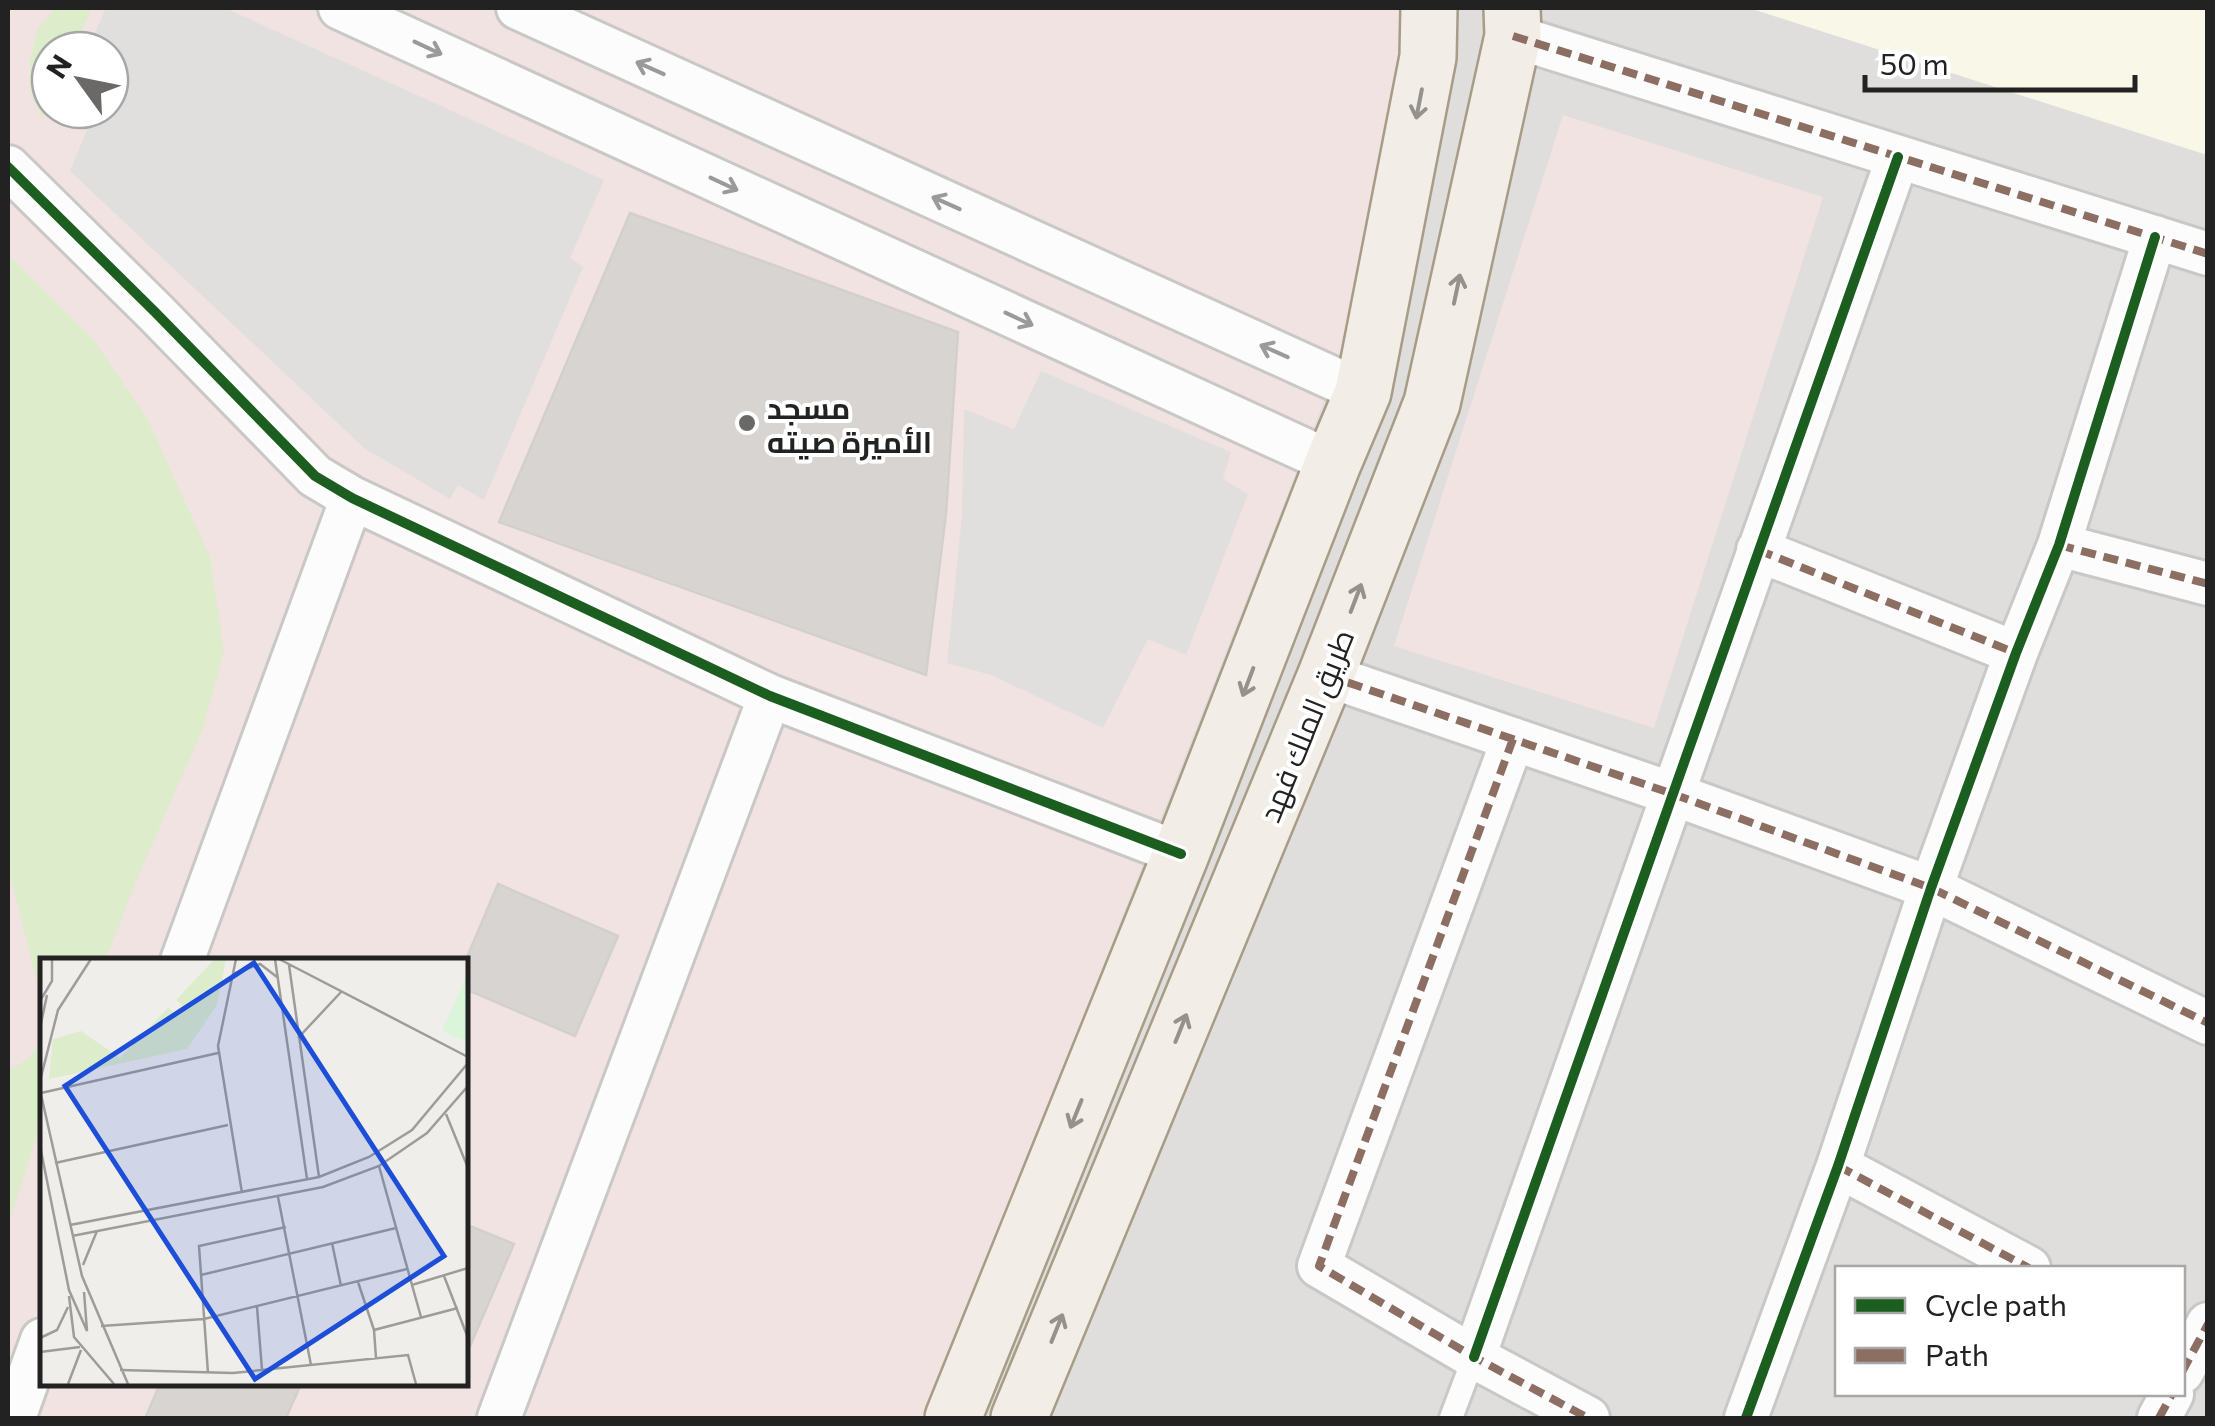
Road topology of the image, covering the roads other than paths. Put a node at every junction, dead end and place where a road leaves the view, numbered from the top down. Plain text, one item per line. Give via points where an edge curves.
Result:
1 (340, 8) edge
2 (1429, 8) edge
3 (537, 12) edge
4 (1512, 22) edge
5 (1898, 157) junction
6 (8, 167) edge
7 (2154, 237) junction
8 (2208, 254) edge
9 (1363, 392) junction
10 (1333, 464) junction
11 (352, 498) junction
12 (2059, 544) junction
13 (1758, 550) junction
14 (2208, 584) edge
15 (2016, 653) junction
16 (1326, 675) junction
17 (770, 696) junction
18 (1512, 739) junction
19 (1673, 794) junction
20 (1181, 854) junction
21 (1931, 888) junction
22 (183, 958) edge
23 (2208, 1023) edge
24 (1838, 1166) junction
25 (2025, 1266) edge
26 (40, 1346) edge
27 (1474, 1358) junction
28 (2171, 1396) edge
29 (14, 1418) edge
30 (498, 1418) edge
31 (954, 1418) edge
32 (1020, 1418) edge
33 (1451, 1418) edge
34 (1588, 1418) edge
35 (1746, 1418) edge
36 (2159, 1418) edge

1 -> 10 street
2 -> 9 main road via 1428,57
9 -> 3 street
4 - 5 street
16 -> 4 main road, طريق الملك فهد via 1432,403
5 - 7 street
5 - 13 street
6 - 11 street via 315,476
7 - 8 street
7 - 12 street
9 - 10 main road
10 -> 20 main road
11 - 17 street
11 - 22 street
12 - 14 street
12 - 15 street
13 - 15 street
13 - 19 street
15 - 21 street
16 - 18 street
32 -> 16 main road, طريق الملك فهد
17 - 20 street
17 - 30 street
18 - 19 street
18 - 27 street via 1318,1266
19 - 21 street
19 - 27 street
20 -> 31 main road
21 - 23 street
21 - 24 street
24 - 25 street
24 - 35 street
26 - 29 street
27 - 33 lane
27 - 34 street
28 - 36 street

